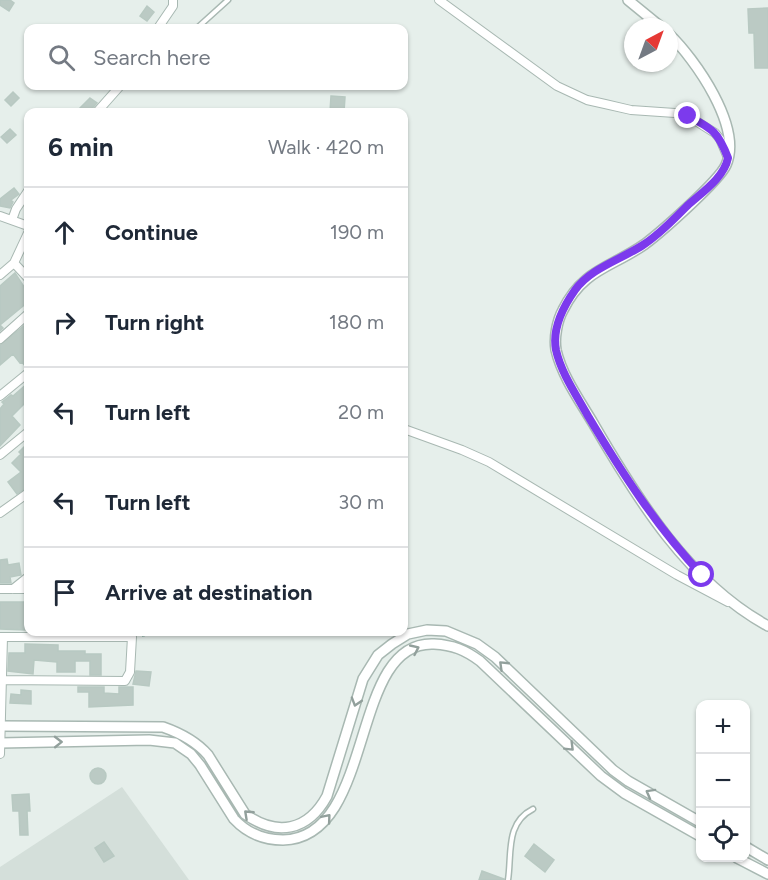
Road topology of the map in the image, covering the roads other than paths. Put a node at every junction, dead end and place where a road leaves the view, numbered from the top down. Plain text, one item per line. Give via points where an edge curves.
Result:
1 (173, 0) edge
2 (228, 0) edge
3 (439, 0) edge
4 (628, 0) edge
5 (650, 18) edge
6 (161, 24) edge
7 (201, 24) edge
8 (678, 43) edge
9 (116, 90) edge
10 (101, 108) edge
11 (728, 158) junction
12 (24, 197) edge
13 (0, 216) edge
14 (12, 220) junction
15 (24, 224) edge
16 (24, 242) edge
17 (14, 263) junction
18 (0, 274) edge
19 (24, 274) edge
20 (24, 318) edge
21 (0, 339) edge
22 (24, 376) edge
23 (0, 396) edge
24 (408, 430) edge
25 (24, 435) edge
26 (0, 455) edge
27 (24, 496) edge
28 (0, 513) edge
29 (24, 580) edge
30 (0, 589) edge
31 (13, 589) junction
32 (24, 589) edge
33 (734, 605) junction
34 (768, 626) edge
35 (408, 633) edge
36 (404, 636) edge
37 (1, 637) edge
38 (1, 680) edge
39 (0, 726) edge
40 (113, 726) junction
41 (114, 741) junction
42 (0, 743) edge
43 (0, 754) edge
44 (533, 809) dead end
45 (696, 820) edge
46 (696, 834) edge
47 (750, 849) edge
48 (768, 860) edge
49 (745, 862) edge
50 (768, 874) edge
51 (508, 880) edge

1 - 6 street
2 - 7 lane
3 - 11 street via 563,90 623,108 688,116 715,133
4 - 5 street
8 - 11 street via 690,56 725,119
9 - 10 street
11 - 33 street via 718,176 660,232 581,283 561,313 556,348 585,410 646,508 678,549
12 - 14 street
13 - 14 street
14 - 15 street
16 - 17 street
17 - 18 street
17 - 19 street
20 - 21 street
22 - 23 street
24 - 33 street via 489,462
25 - 26 street
27 - 28 street
29 - 31 street
30 - 31 street
31 - 32 street
33 - 34 street
45 -> 35 street via 613,770 477,644 446,631
36 -> 40 street via 378,655 363,679 320,808 291,827 272,828 245,814 208,755 190,739 163,727
37 - 38 street
37 - 38 street via 132,637 130,672 125,681
38 - 39 street
39 - 40 street
39 - 42 street
40 - 41 street
42 -> 41 street
41 -> 46 street via 164,741 183,748 200,765 240,825 259,837 298,838 322,824 339,800 377,695 392,666 420,646 449,645 462,648 480,661 601,776
42 - 43 street
44 - 51 lane via 524,814 513,831
47 - 48 street
49 - 50 street

